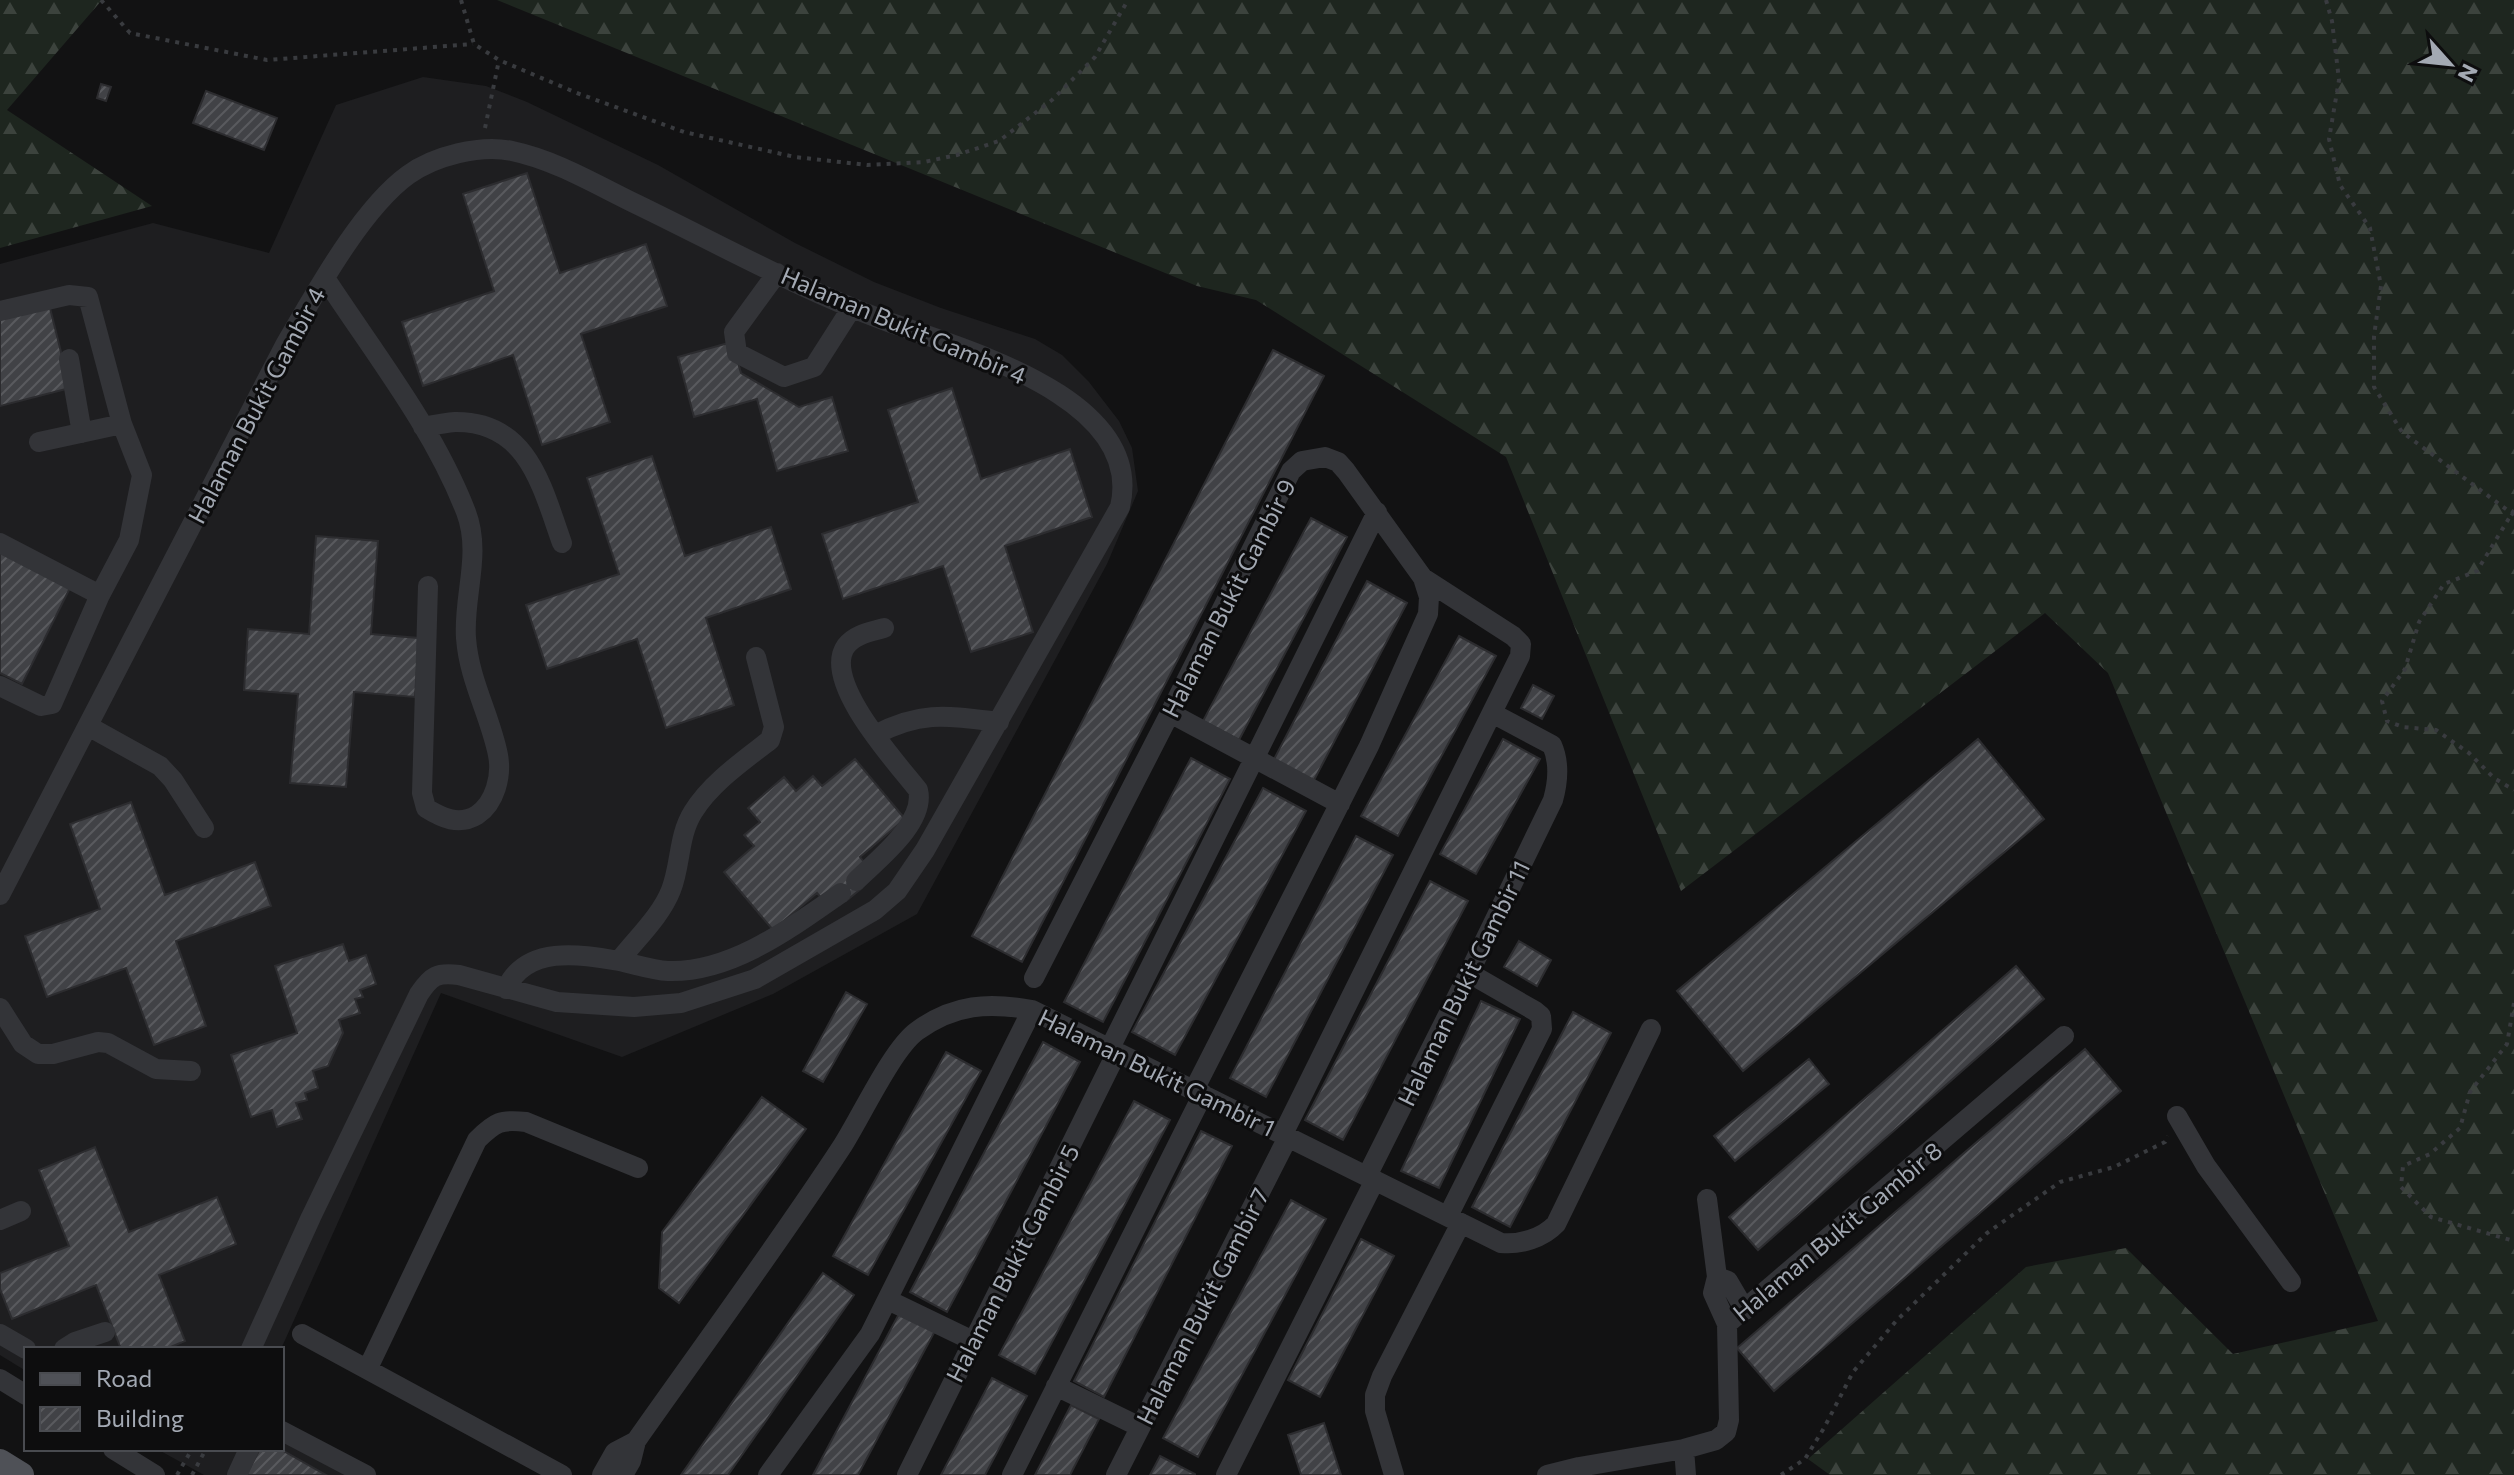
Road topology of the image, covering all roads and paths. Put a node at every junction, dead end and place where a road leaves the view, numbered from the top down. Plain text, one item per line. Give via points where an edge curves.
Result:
1 (101, 0) edge
2 (461, 0) edge
3 (1128, 0) edge
4 (2326, 0) edge
5 (474, 44) junction
6 (499, 60) junction
7 (481, 149) junction
8 (777, 273) junction
9 (325, 278) junction
10 (851, 309) junction
11 (0, 311) edge
12 (69, 359) dead end
13 (122, 424) junction
14 (423, 427) junction
15 (82, 433) junction
16 (39, 442) dead end
17 (1377, 512) junction
18 (2513, 512) edge
19 (0, 543) edge
20 (562, 543) dead end
21 (1423, 578) junction
22 (428, 586) dead end
23 (100, 595) junction
24 (884, 628) dead end
25 (756, 657) dead end
26 (0, 686) edge
27 (1170, 713) junction
28 (1492, 713) junction
29 (999, 722) junction
30 (88, 726) junction
31 (875, 735) junction
32 (1255, 759) junction
33 (2514, 790) edge
34 (1340, 804) junction
35 (204, 828) dead end
36 (0, 895) edge
37 (619, 961) junction
38 (1469, 973) junction
39 (1034, 978) dead end
40 (506, 989) junction
41 (2514, 1003) edge
42 (0, 1008) edge
43 (1032, 1010) junction
44 (1651, 1029) dead end
45 (2064, 1036) dead end
46 (1114, 1050) junction
47 (191, 1071) dead end
48 (1198, 1092) junction
49 (2177, 1116) joint
50 (1285, 1136) junction
51 (638, 1168) dead end
52 (1371, 1178) junction
53 (1707, 1199) dead end
54 (21, 1211) dead end
55 (0, 1220) edge
56 (1455, 1220) junction
57 (2514, 1241) edge
58 (1717, 1277) junction
59 (2291, 1282) dead end
60 (888, 1300) junction
61 (1745, 1310) junction
62 (1727, 1324) junction
63 (105, 1332) dead end
64 (0, 1334) edge
65 (302, 1334) dead end
66 (973, 1341) junction
67 (67, 1347) edge
68 (252, 1347) edge
69 (24, 1348) edge
70 (368, 1368) junction
71 (0, 1379) edge
72 (1056, 1386) junction
73 (24, 1394) edge
74 (1140, 1427) junction
75 (284, 1432) edge
76 (636, 1441) junction
77 (1684, 1449) junction
78 (116, 1451) edge
79 (191, 1451) edge
80 (205, 1451) edge
81 (248, 1451) edge
82 (0, 1462) edge
83 (21, 1475) edge
84 (155, 1475) edge
85 (177, 1475) edge
86 (192, 1475) edge
87 (237, 1475) edge
88 (366, 1475) edge
89 (562, 1475) edge
90 (602, 1475) edge
91 (623, 1475) edge
92 (768, 1475) edge
93 (907, 1475) edge
94 (1012, 1475) edge
95 (1116, 1475) edge
96 (1226, 1475) edge
97 (1394, 1475) edge
98 (1547, 1475) edge
99 (1686, 1475) edge
100 (1781, 1475) edge

1 - 5 path via 130,33 267,60
2 - 5 path
3 - 6 path via 1095,57 1052,100 999,141 924,162 867,165 795,157 684,132
4 - 18 path via 2339,80 2329,139 2340,185 2370,228 2381,286 2374,387 2402,432
5 - 6 path
6 - 7 path
7 - 8 street, Halaman Bukit Gambir 4 via 511,150 550,164
7 - 9 street, Halaman Bukit Gambir 4 via 447,156 409,174 383,198
8 - 10 street, Halaman Bukit Gambir 4
8 - 10 street via 734,332 737,353 784,377 814,367
9 - 14 street
9 - 30 street, Halaman Bukit Gambir 4 via 285,345
10 - 29 street, Halaman Bukit Gambir 4 via 999,363 1049,387 1087,416 1123,473 1120,507
11 - 13 street via 69,295 88,297
12 - 15 street
13 - 15 street
13 - 23 street via 142,475 129,540
14 - 20 street via 476,424 512,441 540,480
14 - 22 street via 467,515 473,559 468,651 498,757 493,798 473,818 455,821 426,808 422,793
15 - 16 street
17 - 21 street, Halaman Bukit Gambir 9
17 - 27 street, Halaman Bukit Gambir 9 via 1338,462 1314,457 1291,471
17 - 32 street, Halaman Bukit Gambir 5
18 - 33 path via 2477,571 2444,584 2419,622 2405,669 2382,701 2387,721 2436,730
19 - 23 street
21 - 28 street, Halaman Bukit Gambir 7 via 1521,644
21 - 34 street, Halaman Bukit Gambir 9 via 1428,614
23 - 26 street via 52,704 41,706
24 - 31 street via 854,638 840,660 849,697
25 - 37 street via 774,727 770,740 732,770 691,815 669,895
27 - 32 street
27 - 39 street, Halaman Bukit Gambir 9
28 - 38 street, Halaman Bukit Gambir 11 via 1552,745 1558,774 1553,800
28 - 50 street, Halaman Bukit Gambir 7
29 - 31 street via 922,717
29 - 40 street, Halaman Bukit Gambir 4 via 897,891 785,964 693,999 634,1007 557,1002
30 - 35 street via 160,766
30 - 36 street, Halaman Bukit Gambir 4
31 - 37 street via 918,790 919,805 908,827 848,887 769,940 700,968 666,971
32 - 34 street
32 - 46 street, Halaman Bukit Gambir 5
34 - 48 street, Halaman Bukit Gambir 9
37 - 40 street via 562,955 535,959 512,976
38 - 52 street, Halaman Bukit Gambir 11
38 - 56 street via 1535,1011 1542,1029
40 - 68 street, Halaman Bukit Gambir 4 via 444,973 429,979
41 - 57 path via 2507,1044 2470,1092 2460,1128 2430,1154 2403,1166 2401,1187 2431,1217
42 - 47 street via 23,1044 38,1054 108,1043 156,1069
43 - 46 street, Halaman Bukit Gambir 1
43 - 60 street
43 - 76 street, Halaman Bukit Gambir 1 via 1000,1004 969,1008 914,1033 819,1182
44 - 56 street, Halaman Bukit Gambir 1 via 1550,1230 1501,1243
45 - 61 street, Halaman Bukit Gambir 8
46 - 48 street, Halaman Bukit Gambir 1
46 - 66 street, Halaman Bukit Gambir 5
48 - 50 street, Halaman Bukit Gambir 1
48 - 72 street, Halaman Bukit Gambir 9
49 - 59 street via 2206,1166
49 - 100 path via 2165,1142 2114,1167 2060,1182 1987,1233 1862,1361 1805,1459
50 - 52 street, Halaman Bukit Gambir 1
50 - 74 street, Halaman Bukit Gambir 7
51 - 70 street via 526,1122 508,1119 492,1125 477,1140
52 - 56 street, Halaman Bukit Gambir 1
52 - 96 street, Halaman Bukit Gambir 11
53 - 58 street
54 - 55 street
56 - 97 street via 1375,1395
58 - 61 street via 1728,1281
58 - 62 street via 1713,1293
60 - 66 street
60 - 92 street via 870,1334
61 - 62 street, Halaman Bukit Gambir 8
62 - 77 street, Halaman Bukit Gambir 8 via 1726,1432
63 - 67 street
64 - 69 street
65 - 70 street
66 - 93 street, Halaman Bukit Gambir 5
70 - 89 street
71 - 73 street
72 - 74 street
72 - 94 street, Halaman Bukit Gambir 9
74 - 95 street, Halaman Bukit Gambir 7
75 - 88 street
76 - 90 street, Halaman Bukit Gambir 1 via 615,1452
76 - 91 street, Halaman Bukit Gambir 1
77 - 98 street
77 - 99 street
78 - 84 street
79 - 85 path
80 - 86 path
81 - 87 street
82 - 83 main road

